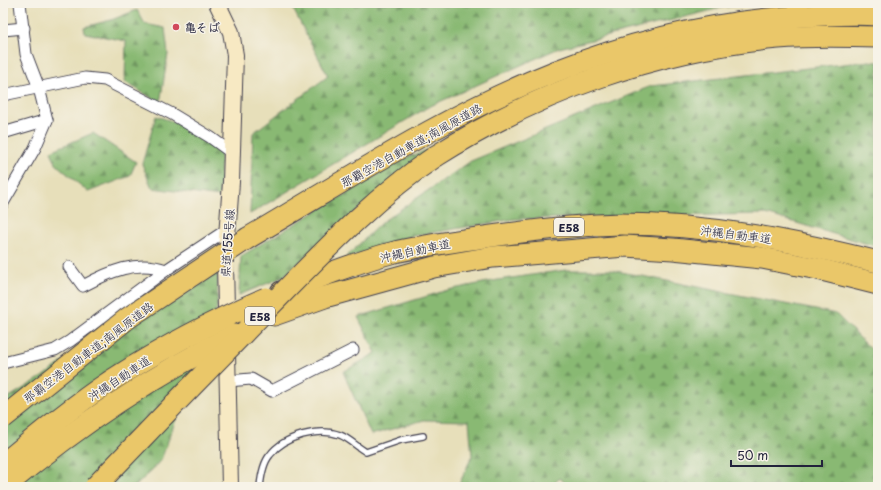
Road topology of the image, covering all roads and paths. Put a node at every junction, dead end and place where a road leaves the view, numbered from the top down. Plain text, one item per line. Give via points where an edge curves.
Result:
1 (20, 3) edge
2 (217, 3) edge
3 (878, 15) edge
4 (24, 28) junction
5 (3, 30) edge
6 (878, 37) edge
7 (39, 88) junction
8 (3, 95) edge
9 (47, 120) junction
10 (3, 133) edge
11 (232, 153) junction
12 (4, 201) edge
13 (228, 229) junction
14 (878, 262) edge
15 (69, 268) dead end
16 (166, 270) junction
17 (878, 284) edge
18 (270, 307) junction
19 (353, 350) dead end
20 (3, 363) edge
21 (228, 381) junction
22 (3, 418) edge
23 (423, 436) dead end
24 (3, 464) edge
25 (4, 487) edge
26 (95, 487) edge
27 (230, 487) edge
28 (260, 487) edge

1 - 4 street
2 - 11 main road, 県道155号線 via 231,32 235,55
3 - 22 highway, 那覇空港自動車道;南風原道路, bridge via 781,18 739,22 682,33 616,51 554,72 471,110 248,238 128,318
4 - 5 street
4 - 7 street via 26,54
6 - 26 highway, 那覇空港自動車道;南風原道路 / E58, bridge via 779,38 688,51 616,71 559,92 471,134 414,171 333,242
7 - 8 street
7 - 9 street
7 - 11 street via 85,78 106,80 172,114
9 - 10 street
9 - 12 street via 35,148
11 - 13 main road, 県道155号線
13 - 16 street
13 - 21 main road, 県道155号線 via 224,288
14 - 18 highway, 沖縄自動車道 / E58 via 760,236 713,230 622,224 576,226 511,233 391,253 345,268
15 - 16 street via 83,286 119,269 142,265
16 - 20 street via 55,350
17 - 18 highway, 沖縄自動車道 / E58 via 762,258 673,248 626,246 493,257 434,267 326,297
18 - 24 highway, 沖縄自動車道 / E58, bridge via 188,336 112,380 49,426
18 - 25 highway, 沖縄自動車道 / E58, bridge via 104,410
19 - 21 street via 272,391 251,379
21 - 27 main road, 県道155号線
23 - 28 lane via 401,440 366,452 340,435 311,432 293,438 270,455

